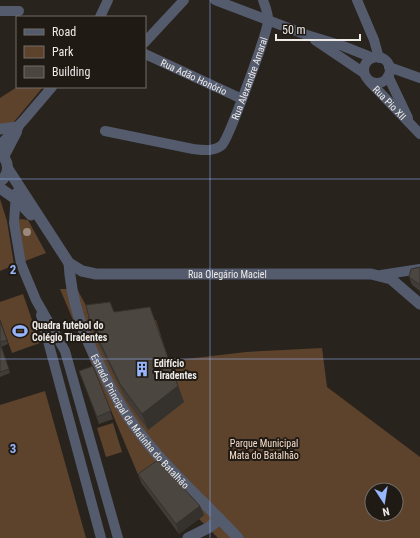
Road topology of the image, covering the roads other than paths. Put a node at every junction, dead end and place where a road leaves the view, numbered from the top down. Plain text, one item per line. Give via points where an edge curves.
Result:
1 (108, 0) edge
2 (184, 0) edge
3 (215, 0) edge
4 (263, 0) edge
5 (357, 0) edge
6 (0, 11) edge
7 (19, 11) dead end
8 (100, 16) edge
9 (268, 20) junction
10 (306, 35) junction
11 (146, 41) edge
12 (146, 54) edge
13 (376, 58) junction
14 (389, 72) junction
15 (366, 77) junction
16 (420, 78) edge
17 (51, 88) edge
18 (242, 99) junction
19 (20, 124) junction
20 (411, 126) junction
21 (0, 129) edge
22 (104, 131) dead end
23 (420, 134) edge
24 (0, 144) edge
25 (2, 156) edge
26 (8, 170) junction
27 (0, 182) edge
28 (18, 185) junction
29 (0, 188) edge
30 (14, 198) junction
31 (45, 229) junction
32 (69, 263) junction
33 (420, 269) edge
34 (381, 275) junction
35 (36, 300) junction
36 (420, 304) edge
37 (220, 519) junction
38 (208, 533) edge
39 (101, 538) edge
40 (118, 538) edge
41 (188, 538) edge
42 (238, 538) edge

1 - 8 street
2 - 11 street
3 - 9 street
4 - 9 street
5 - 13 street via 374,40
6 - 7 street
9 - 10 street
9 - 18 street, Rua Alexandre Amaral
10 - 13 street
10 - 15 street, Rua Pio XII
12 - 18 street, Rua Adão Honório
13 - 14 street via 384,60
13 - 15 street via 366,63
14 - 15 street via 386,80 378,83
14 - 16 street
14 - 20 street, Rua Pio XII
15 - 20 street, Rua Pio XII
17 - 19 street
18 - 22 street, Rua Alexandre Amaral via 223,144 216,149 207,150
19 - 21 street
19 - 24 street
19 - 25 street
20 - 23 street, Rua Pio XII
25 - 26 street via 8,164
26 - 27 street
26 - 28 street
28 - 30 street
28 - 31 street
29 - 30 street
30 - 31 street
30 - 35 street via 14,223 22,264
31 - 32 street, Rua Olegário Maciel
32 - 34 street, Rua Olegário Maciel via 82,271 96,274
32 - 37 street, Estrada Principal da Matinha do Batalhão via 73,299 87,342 120,404 156,452
33 - 34 street
34 - 36 street, Rua Olegário Maciel via 391,279
35 - 39 street
35 - 40 street via 65,351
37 - 38 street
37 - 42 street, Estrada Principal da Matinha do Batalhão
38 - 41 street

